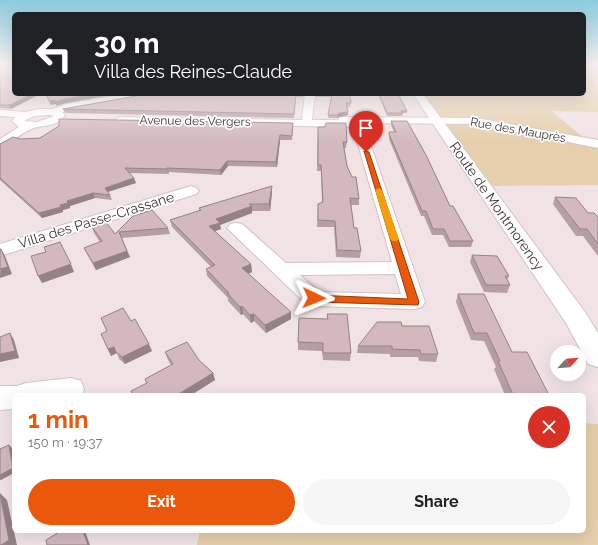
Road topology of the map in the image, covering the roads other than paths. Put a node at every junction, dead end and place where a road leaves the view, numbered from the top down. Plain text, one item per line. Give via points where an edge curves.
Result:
1 (131, 96) edge
2 (310, 96) edge
3 (419, 96) edge
4 (0, 113) edge
5 (56, 115) junction
6 (73, 119) edge
7 (25, 120) junction
8 (111, 120) edge
9 (0, 121) edge
10 (437, 121) junction
11 (308, 122) junction
12 (357, 122) junction
13 (0, 144) edge
14 (598, 144) edge
15 (191, 191) dead end
16 (236, 228) dead end
17 (0, 250) edge
18 (404, 268) junction
19 (282, 269) junction
20 (576, 318) junction
21 (598, 342) edge
22 (598, 356) edge
23 (71, 389) dead end
24 (41, 393) edge
25 (12, 396) edge
26 (0, 398) edge

1 - 5 street via 66,107
2 - 11 street
3 - 10 street, Route de Montmorency
4 - 7 street
5 - 6 street
5 - 7 street via 39,113
7 - 9 street
7 - 13 street
8 - 11 street, Avenue des Vergers
10 - 12 street, Avenue des Vergers
10 - 14 street, Rue des Mauprès via 477,121
10 - 20 street, Route de Montmorency
11 - 12 street, Avenue des Vergers
12 - 18 street
15 - 17 street, Villa des Passe-Crassane
16 - 19 street
18 - 19 street
18 - 19 street via 414,302 314,298
20 - 21 street, Route de Montmorency
20 - 22 street, Route de Montmorency
23 - 24 street
25 - 26 street

